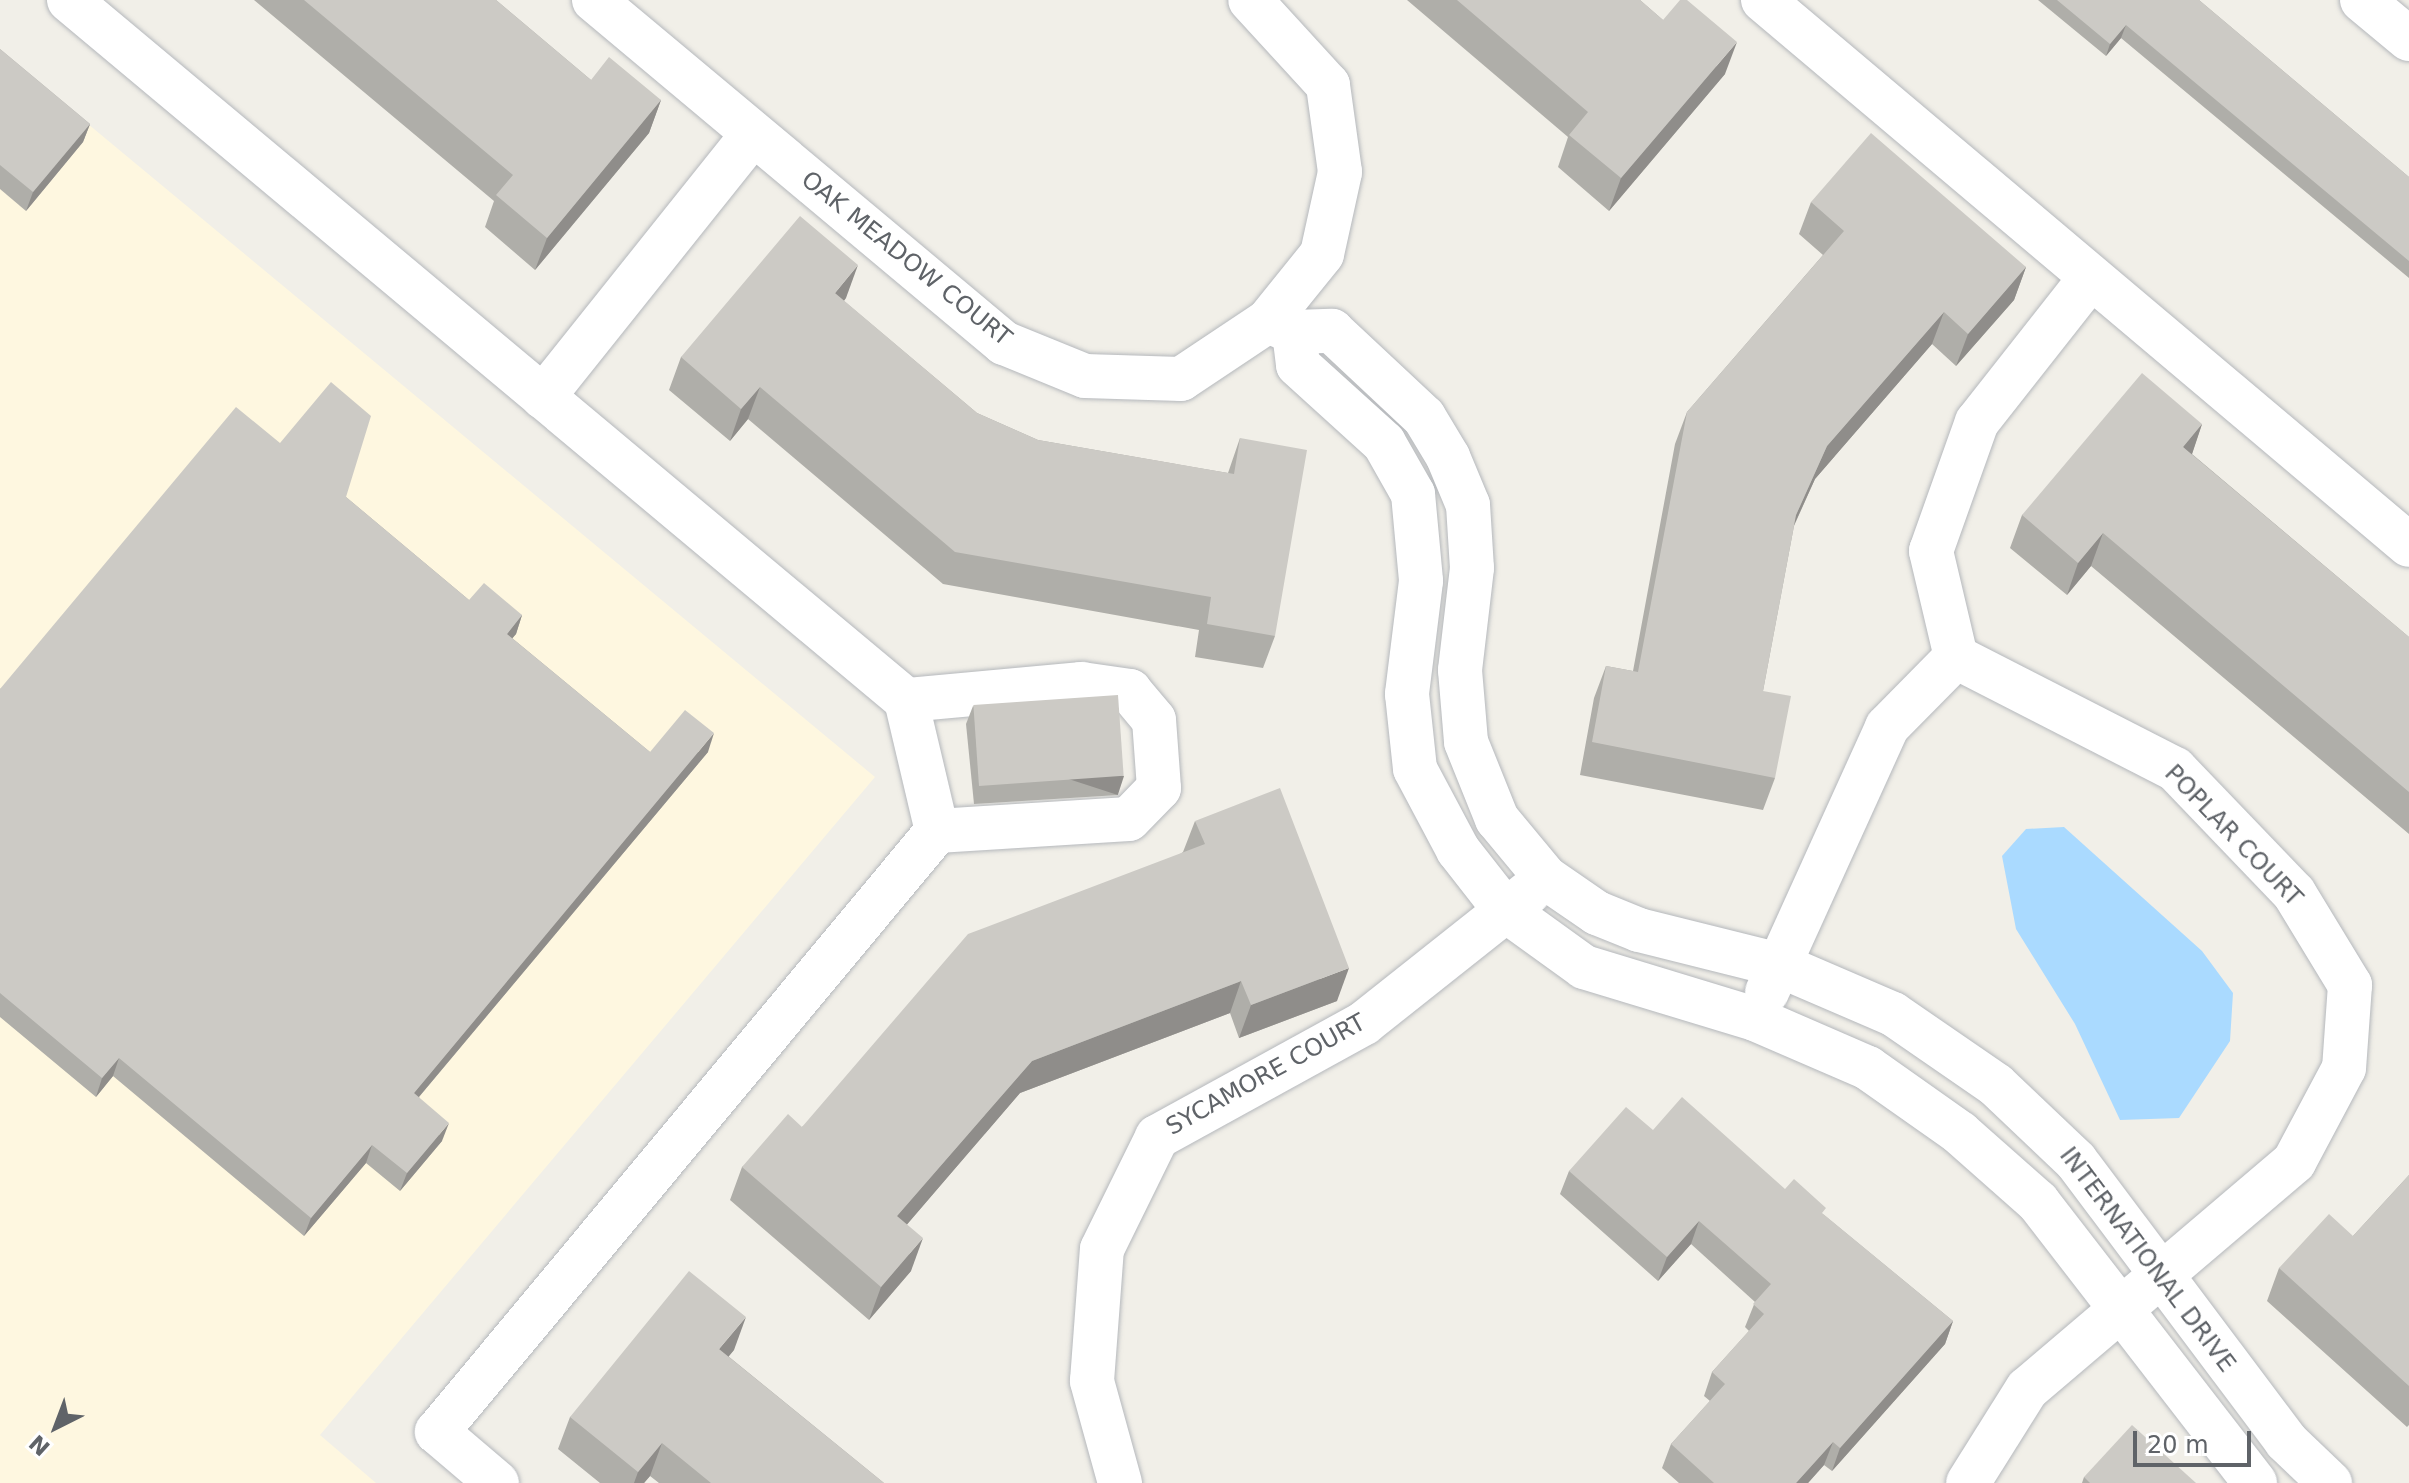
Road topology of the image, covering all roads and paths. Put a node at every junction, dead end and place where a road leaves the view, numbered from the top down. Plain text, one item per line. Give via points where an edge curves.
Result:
1 (69, 0) edge
2 (594, 0) edge
3 (1250, 0) edge
4 (1763, 0) edge
5 (2362, 0) edge
6 (2409, 39) edge
7 (752, 135) junction
8 (2091, 277) junction
9 (1281, 326) junction
10 (543, 397) junction
11 (2409, 545) edge
12 (1956, 657) junction
13 (906, 700) junction
14 (937, 831) junction
15 (1546, 878) junction
16 (1505, 910) junction
17 (1779, 965) junction
18 (1755, 1019) junction
19 (2160, 1278) junction
20 (2122, 1312) junction
21 (497, 1483) edge
22 (1120, 1483) edge
23 (1968, 1483) edge
24 (2255, 1483) edge
25 (2330, 1483) edge

1 - 10 street
2 - 7 street, OAK MEADOW COURT
3 - 9 street, OAK MEADOW COURT via 1328,85 1340,172 1322,254
4 - 8 street
5 - 6 street
7 - 9 street, OAK MEADOW COURT via 1004,343 1085,376 1181,379
7 - 10 street
8 - 11 street
8 - 12 street via 1977,422 1966,451 1931,551
9 - 15 street, INTERNATIONAL DRIVE via 1332,331 1424,417 1448,457 1468,505 1472,568 1460,670 1466,742 1497,819
9 - 16 street via 1298,365 1384,443 1413,494 1421,581 1407,694 1415,769 1458,850
10 - 13 street
12 - 17 street via 1887,727
12 - 19 street, POPLAR COURT via 2175,769 2294,893 2350,985 2344,1068 2294,1162
13 - 14 street
13 - 14 street via 1082,684 1130,691 1154,720 1159,788 1129,819
14 - 21 street via 437,1432
15 - 16 street, SYCAMORE COURT
15 - 17 street, INTERNATIONAL DRIVE via 1597,913 1639,930
16 - 18 street via 1584,967
16 - 22 street, SYCAMORE COURT via 1364,1023 1157,1137 1102,1249 1092,1381
17 - 18 street
17 - 19 street, INTERNATIONAL DRIVE via 1893,1014 1996,1085 2076,1161
18 - 20 street via 1868,1068 1960,1133 2038,1202
19 - 20 street, POPLAR COURT
19 - 25 street, INTERNATIONAL DRIVE via 2286,1441
20 - 23 street via 2027,1389
20 - 24 street

